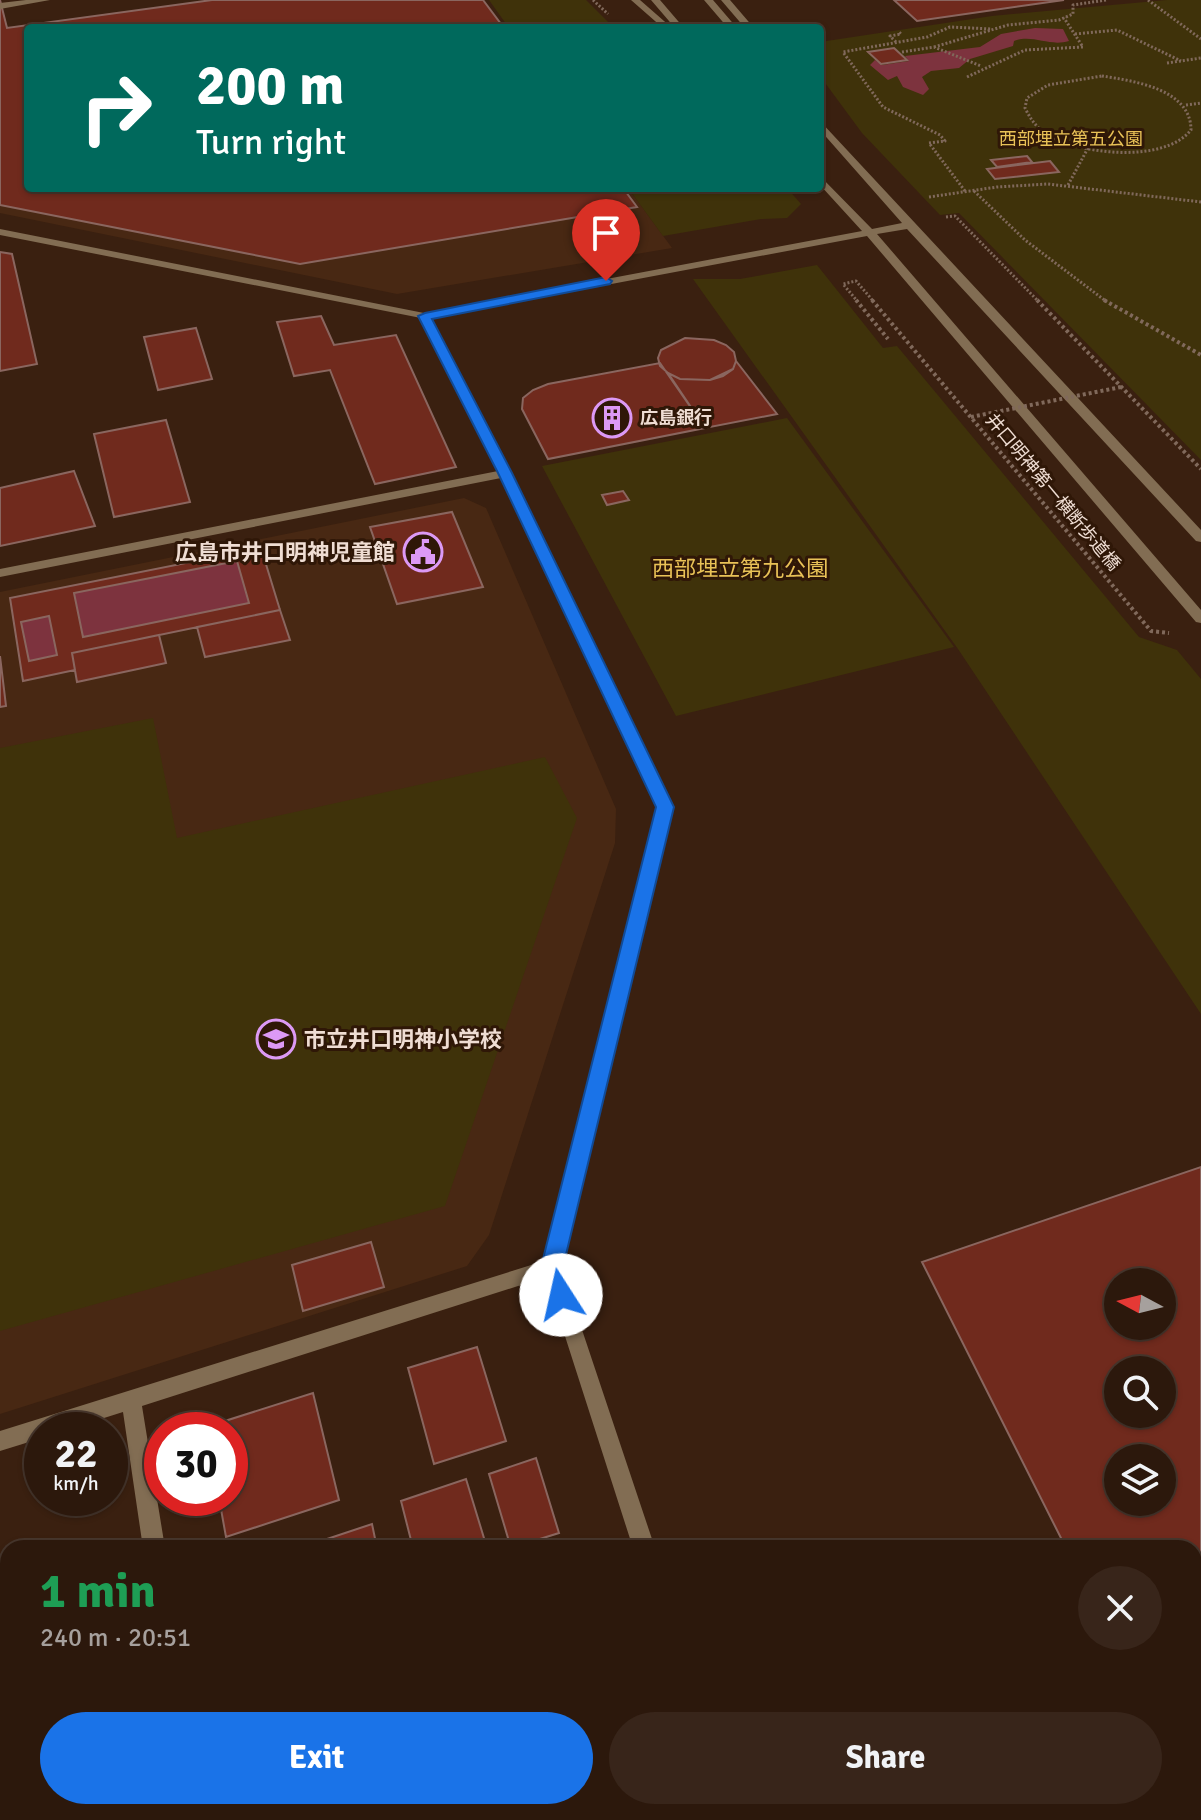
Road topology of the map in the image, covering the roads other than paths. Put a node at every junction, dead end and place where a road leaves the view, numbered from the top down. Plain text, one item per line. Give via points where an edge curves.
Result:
1 (46, 0) edge
2 (635, 0) edge
3 (655, 0) edge
4 (708, 0) edge
5 (725, 0) edge
6 (0, 6) edge
7 (663, 24) edge
8 (676, 24) edge
9 (729, 24) edge
10 (746, 24) edge
11 (824, 129) edge
12 (824, 183) edge
13 (909, 225) junction
14 (0, 232) edge
15 (869, 232) junction
16 (425, 316) junction
17 (505, 473) junction
18 (1201, 538) edge
19 (0, 573) edge
20 (1194, 602) edge
21 (1201, 619) edge
22 (552, 1267) junction
23 (131, 1400) junction
24 (0, 1441) edge
25 (153, 1540) edge
26 (641, 1540) edge

1 - 6 street
2 - 7 street
3 - 8 street
4 - 9 street
5 - 10 street
11 - 13 street
12 - 15 street
13 - 15 street
13 - 18 street
14 - 16 street
15 - 16 street
15 - 20 street
16 - 17 street
17 - 19 street
17 - 22 street via 665,807
20 - 21 street
22 - 23 street
22 - 26 street
23 - 24 street
23 - 25 street

